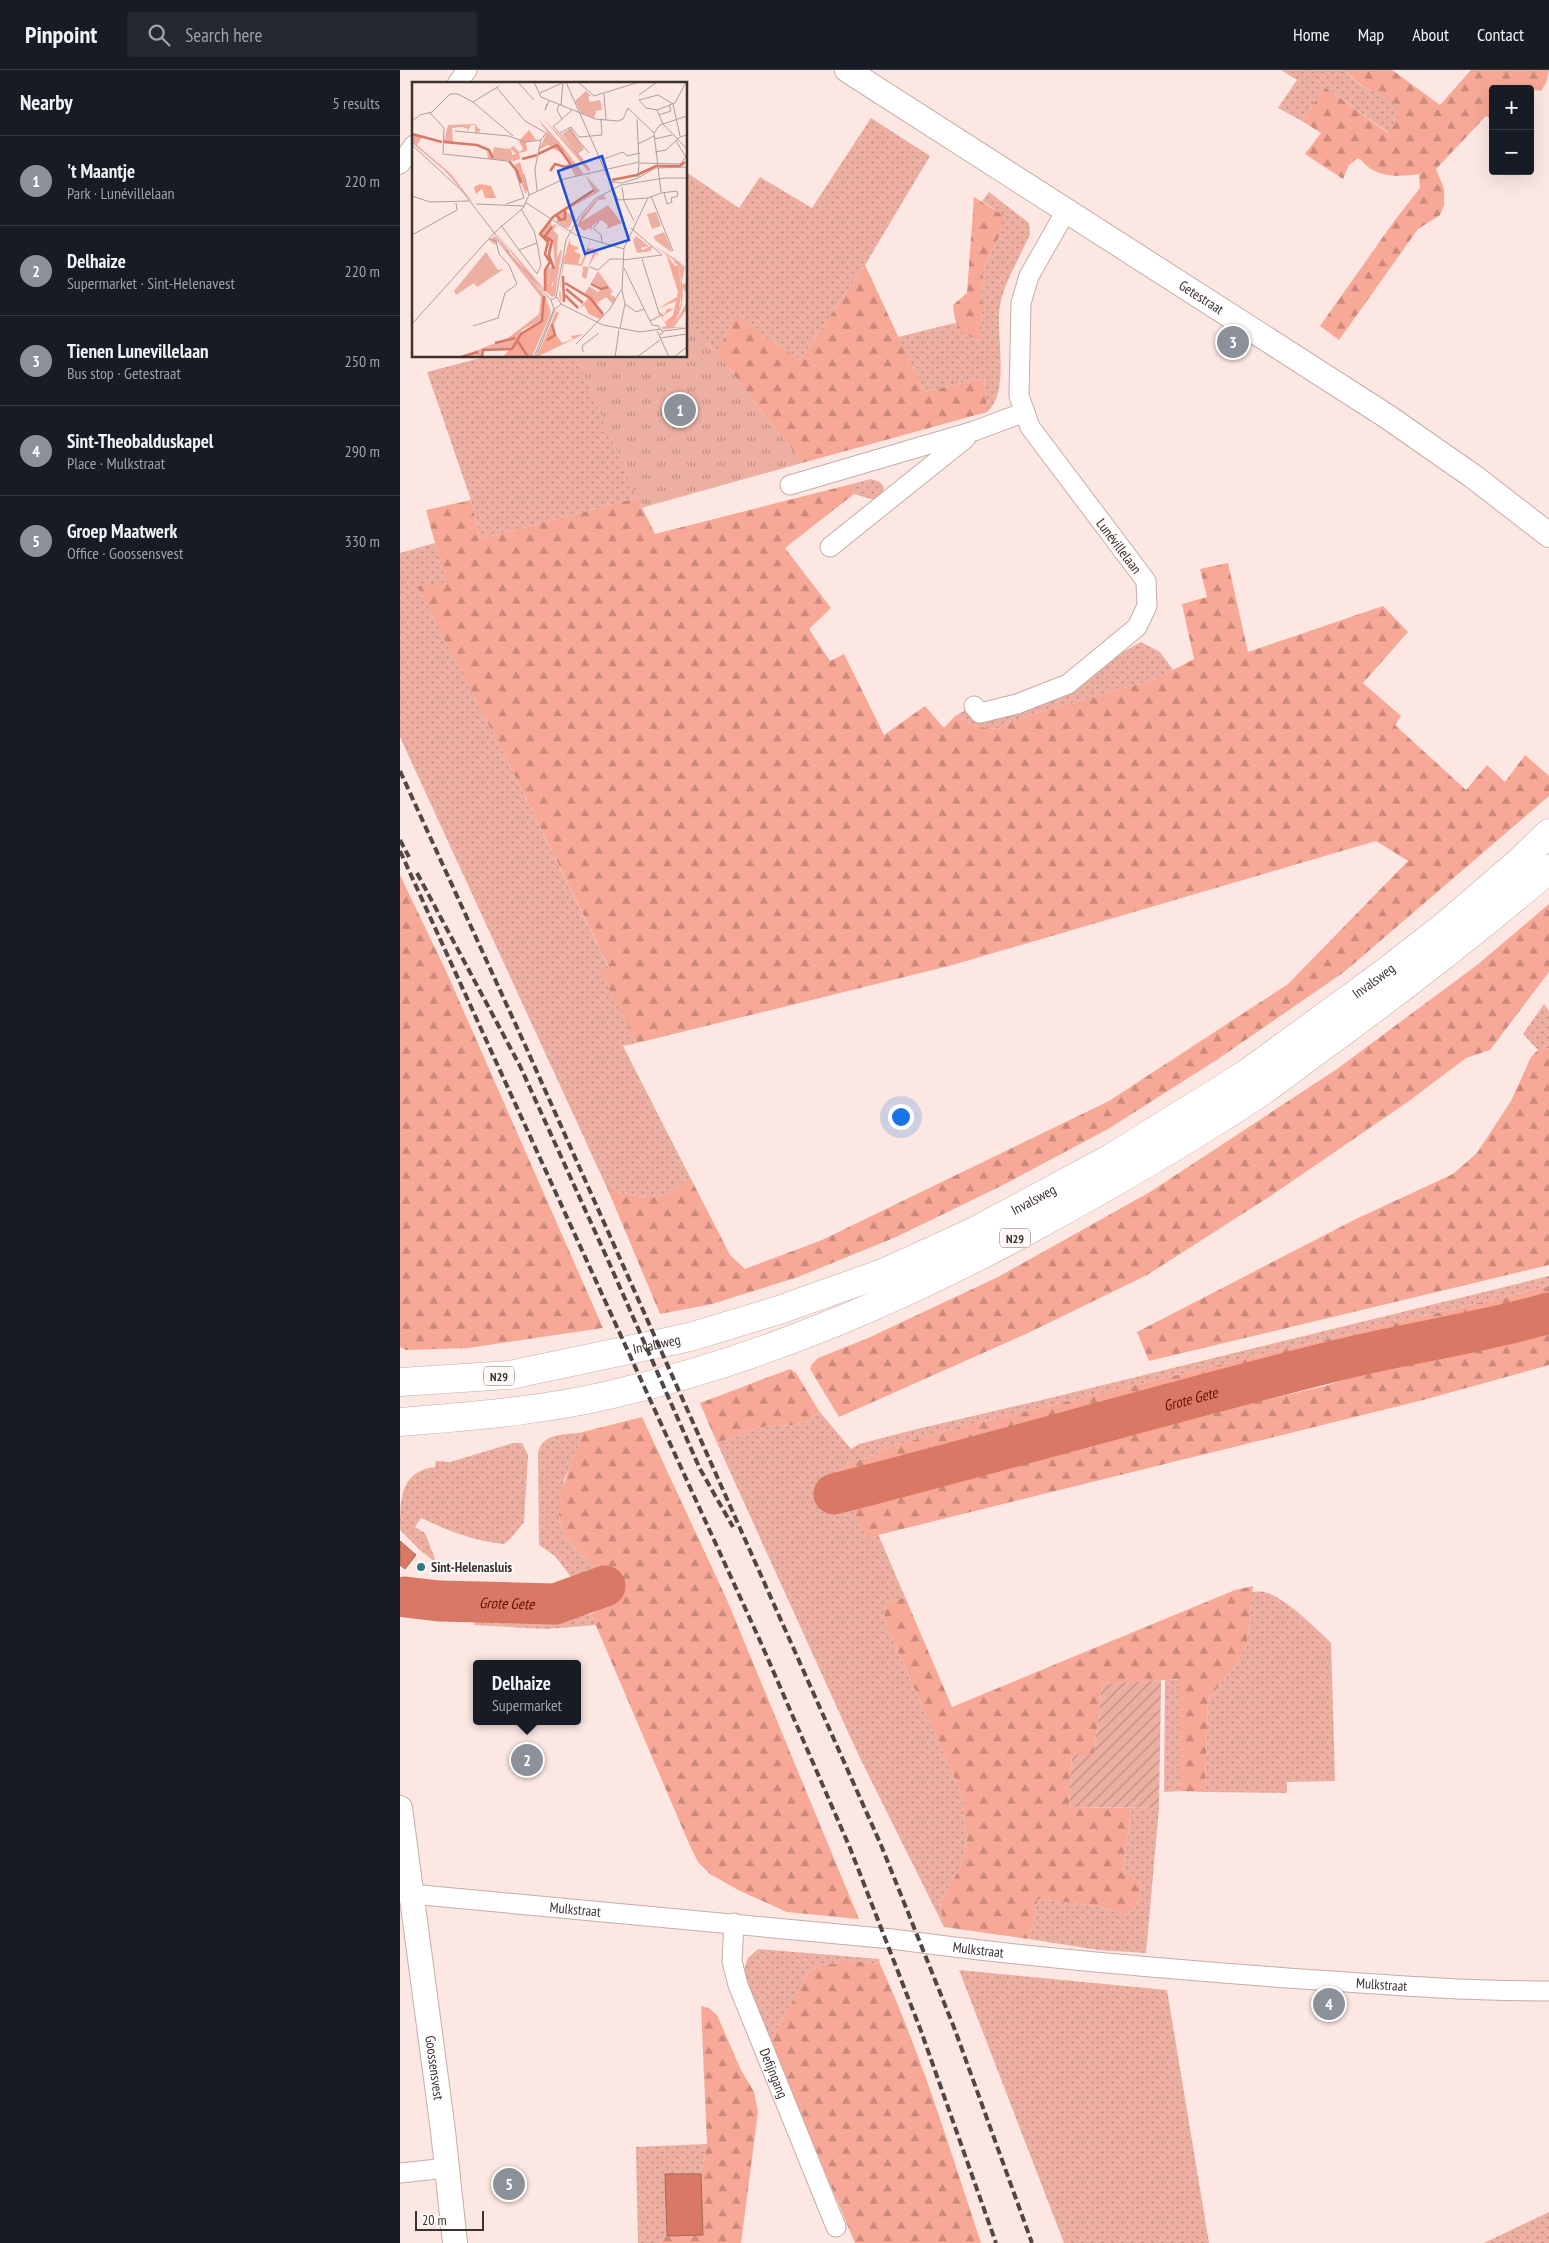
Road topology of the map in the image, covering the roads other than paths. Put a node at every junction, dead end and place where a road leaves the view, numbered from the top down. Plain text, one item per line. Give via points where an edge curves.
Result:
1 (467, 70) edge
2 (847, 70) edge
3 (458, 82) edge
4 (412, 148) edge
5 (400, 164) edge
6 (1066, 211) junction
7 (1025, 412) junction
8 (974, 431) junction
9 (790, 485) dead end
10 (1549, 535) edge
11 (830, 547) dead end
12 (974, 706) dead end
13 (1549, 833) edge
14 (1549, 869) edge
15 (400, 1382) edge
16 (400, 1422) edge
17 (400, 1808) edge
18 (405, 1893) edge
19 (734, 1924) junction
20 (1549, 1991) edge
21 (447, 2168) junction
22 (400, 2173) edge
23 (835, 2223) dead end
24 (455, 2243) edge

1 - 3 street
2 - 6 street, Getestraat
4 - 5 street
6 - 7 street, Lunévillelaan via 1029,276 1021,303 1019,396
6 - 10 street, Getestraat via 1388,417
7 - 8 street
7 - 12 street, Lunévillelaan via 1030,427 1146,581 1148,606 1137,627 1068,684 992,710 980,712
8 - 9 street
8 - 11 street
13 - 15 main road, Invalsweg / N29 via 1440,930 1246,1074 1111,1158 973,1232 883,1273 690,1337 510,1375
14 - 16 main road, Invalsweg / N29 via 1403,988 1256,1095 1125,1178 898,1297 795,1340 704,1370 612,1394 528,1411
17 - 18 street, Goossensvest
18 - 19 street, Mulkstraat
18 - 21 street, Goossensvest
19 - 20 street, Mulkstraat via 1158,1968 1476,1991
19 - 23 street, Defijngang via 732,1961 738,1985
21 - 22 street
21 - 24 street, Goossensvest

